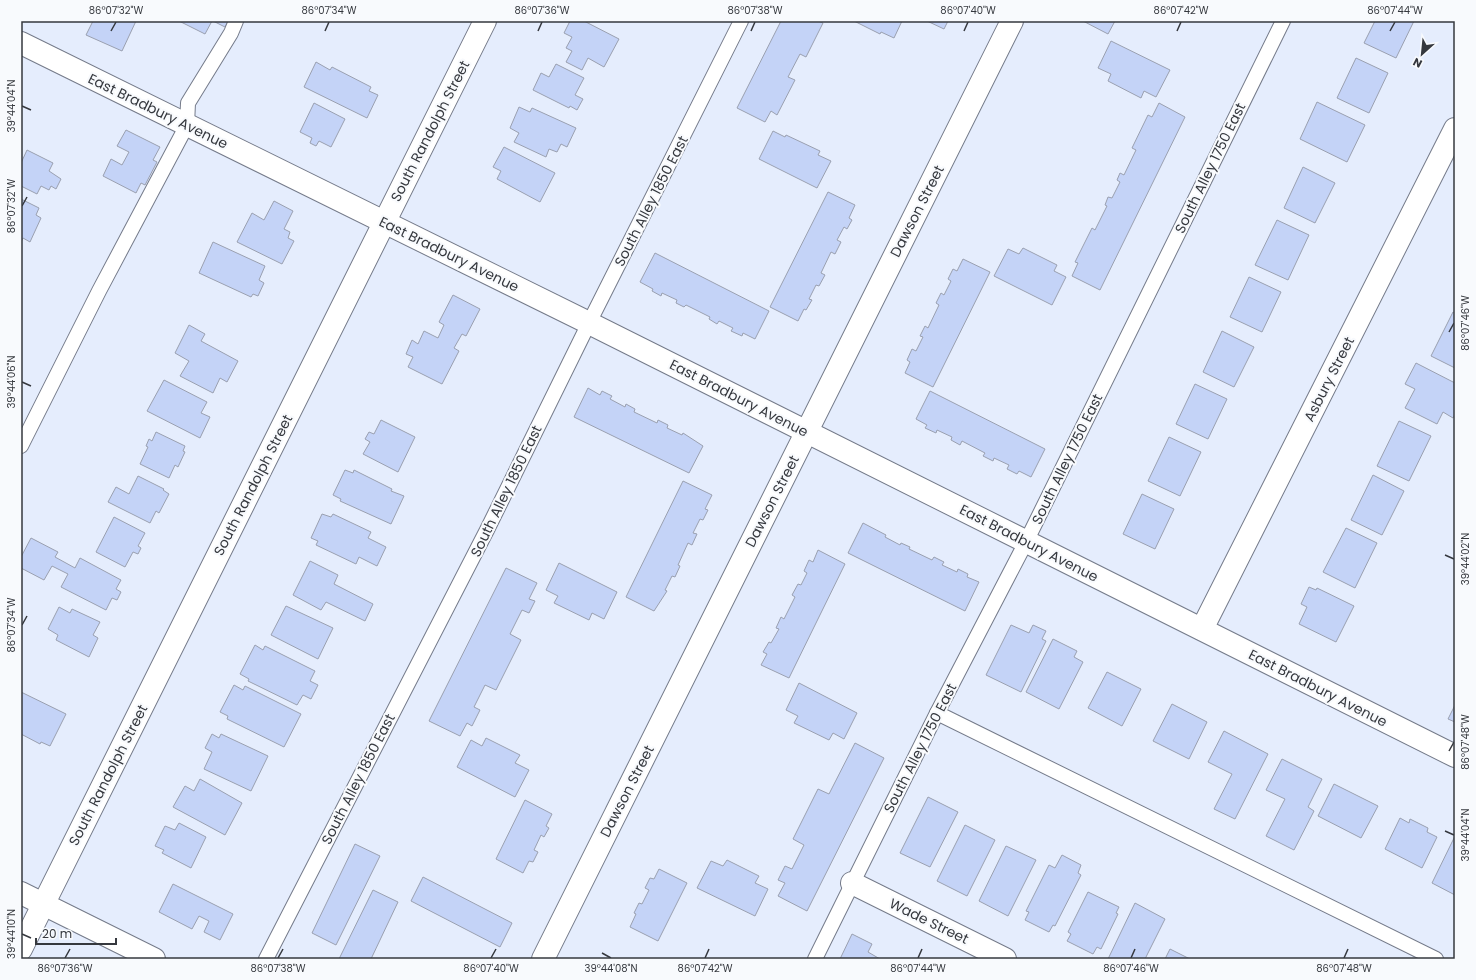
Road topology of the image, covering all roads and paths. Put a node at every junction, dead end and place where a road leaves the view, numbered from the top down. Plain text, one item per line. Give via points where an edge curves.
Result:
1 (236, 21) edge
2 (485, 21) edge
3 (741, 21) edge
4 (1012, 21) edge
5 (1283, 21) edge
6 (21, 43) edge
7 (187, 125) junction
8 (1455, 129) edge
9 (384, 222) junction
10 (589, 323) junction
11 (806, 432) junction
12 (21, 446) edge
13 (1026, 542) junction
14 (1202, 629) junction
15 (936, 713) junction
16 (1455, 756) edge
17 (852, 883) junction
18 (21, 893) edge
19 (43, 904) junction
20 (21, 949) edge
21 (154, 959) edge
22 (266, 959) edge
23 (543, 959) edge
24 (815, 959) edge
25 (1005, 959) edge
26 (1436, 959) edge

1 - 7 lane via 188,103
2 - 9 street, South Randolph Street
3 - 10 lane, South Alley 1850 East
4 - 11 street, Dawson Street
5 - 13 lane, South Alley 1750 East
6 - 7 street, East Bradbury Avenue
7 - 9 street, East Bradbury Avenue
7 - 12 lane
8 - 14 street, Asbury Street
9 - 10 street, East Bradbury Avenue
9 - 19 street, South Randolph Street
10 - 11 street, East Bradbury Avenue
10 - 22 lane, South Alley 1850 East via 488,530
11 - 13 street, East Bradbury Avenue
11 - 23 street, Dawson Street
13 - 14 street, East Bradbury Avenue
13 - 15 lane, South Alley 1750 East
14 - 16 street, East Bradbury Avenue
15 - 17 lane, South Alley 1750 East
15 - 26 lane
17 - 24 lane, South Alley 1750 East
17 - 25 street, Wade Street
18 - 19 street
19 - 20 street, South Randolph Street
19 - 21 street

